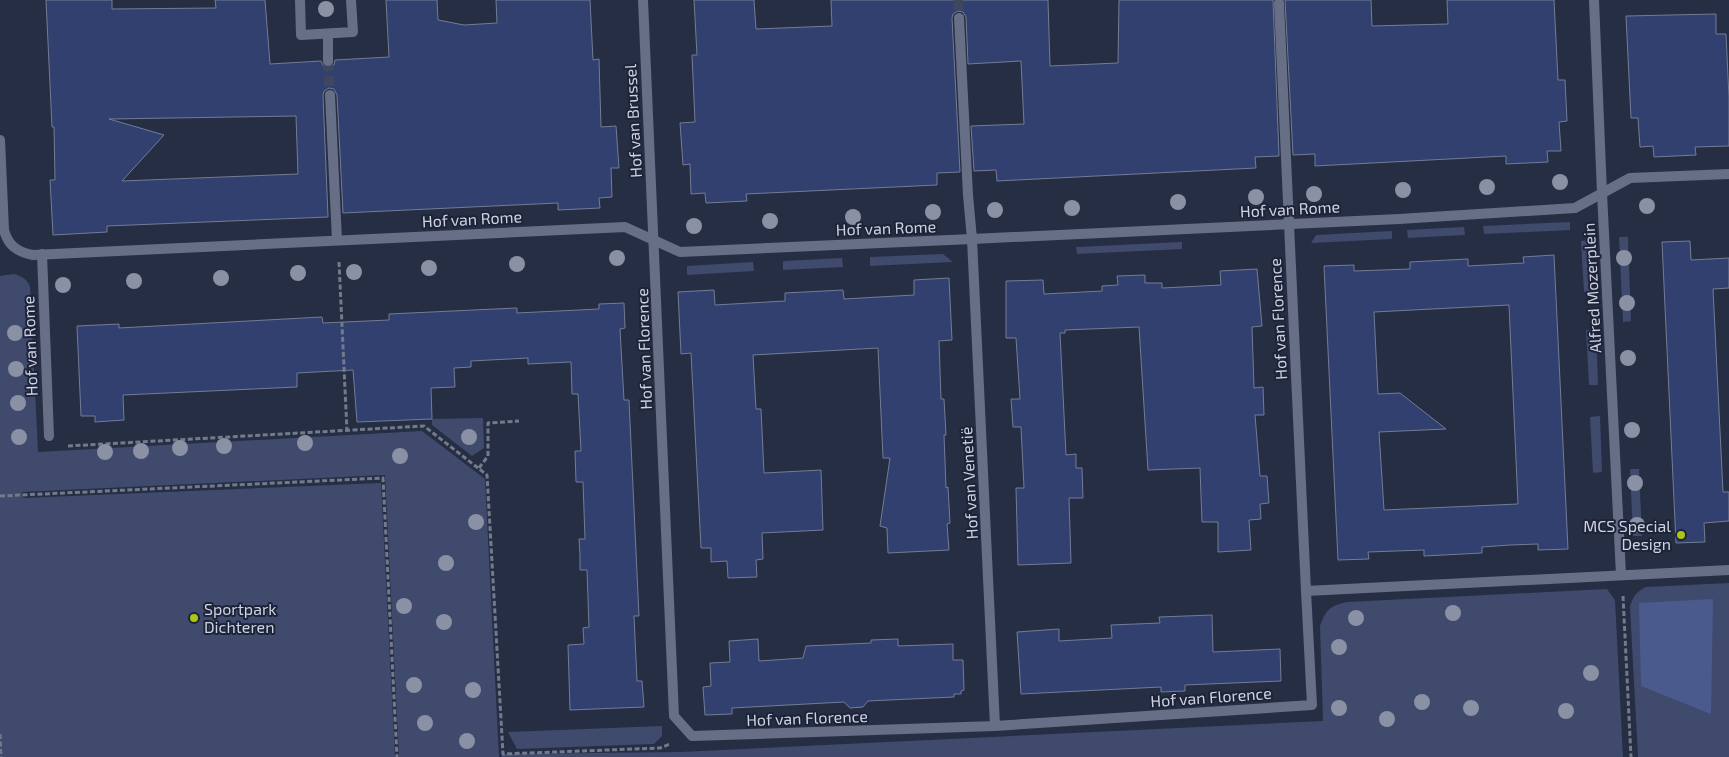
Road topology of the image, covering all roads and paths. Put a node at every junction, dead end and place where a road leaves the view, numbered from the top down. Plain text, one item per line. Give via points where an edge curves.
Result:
1 (300, 0) edge
2 (351, 0) edge
3 (642, 0) edge
4 (1594, 0) edge
5 (1279, 3) dead end
6 (959, 18) tunnel mouth
7 (328, 34) junction
8 (328, 61) tunnel mouth
9 (330, 95) tunnel mouth
10 (0, 140) edge
11 (1729, 174) edge
12 (1602, 193) junction
13 (1288, 224) junction
14 (972, 239) junction
15 (337, 240) junction
16 (654, 240) junction
17 (42, 254) junction
18 (341, 289) dead end
19 (519, 421) dead end
20 (347, 431) junction
21 (49, 436) joint
22 (479, 468) junction
23 (0, 496) edge
24 (1729, 570) edge
25 (1621, 575) junction
26 (1306, 592) junction
27 (995, 726) junction
28 (0, 734) edge
29 (692, 736) junction
30 (1, 757) edge
31 (397, 757) edge
32 (1631, 757) edge

1 - 7 street via 301,36
2 - 7 street via 353,32
3 - 16 street, Hof van Brussel
4 - 12 street, Alfred Mozerplein
5 - 13 street, Hof van Florence
6 - 14 street, Hof van Venetië
7 - 8 street
9 - 15 street
10 - 17 street, Hof van Rome via 7,240 13,248 26,254
11 - 12 street, Hof van Rome via 1630,178
12 - 13 street, Hof van Rome via 1575,208
12 - 25 street, Alfred Mozerplein
13 - 14 street, Hof van Rome
13 - 26 street, Hof van Florence
14 - 16 street, Hof van Rome via 680,252
14 - 27 street, Hof van Venetië
15 - 16 street, Hof van Rome via 625,227
15 - 17 street, Hof van Rome
16 - 29 street, Hof van Florence via 674,716
17 - 21 street, Hof van Rome
18 - 20 path
19 - 22 path via 488,423 488,456
20 - 21 path via 59,446
20 - 22 path via 424,426
22 - 29 path via 488,474 503,754 660,748
23 - 31 path via 383,478
24 - 25 street
25 - 26 street
25 - 32 path
26 - 27 street, Hof van Florence via 1312,705
27 - 29 street, Hof van Florence
28 - 30 path

